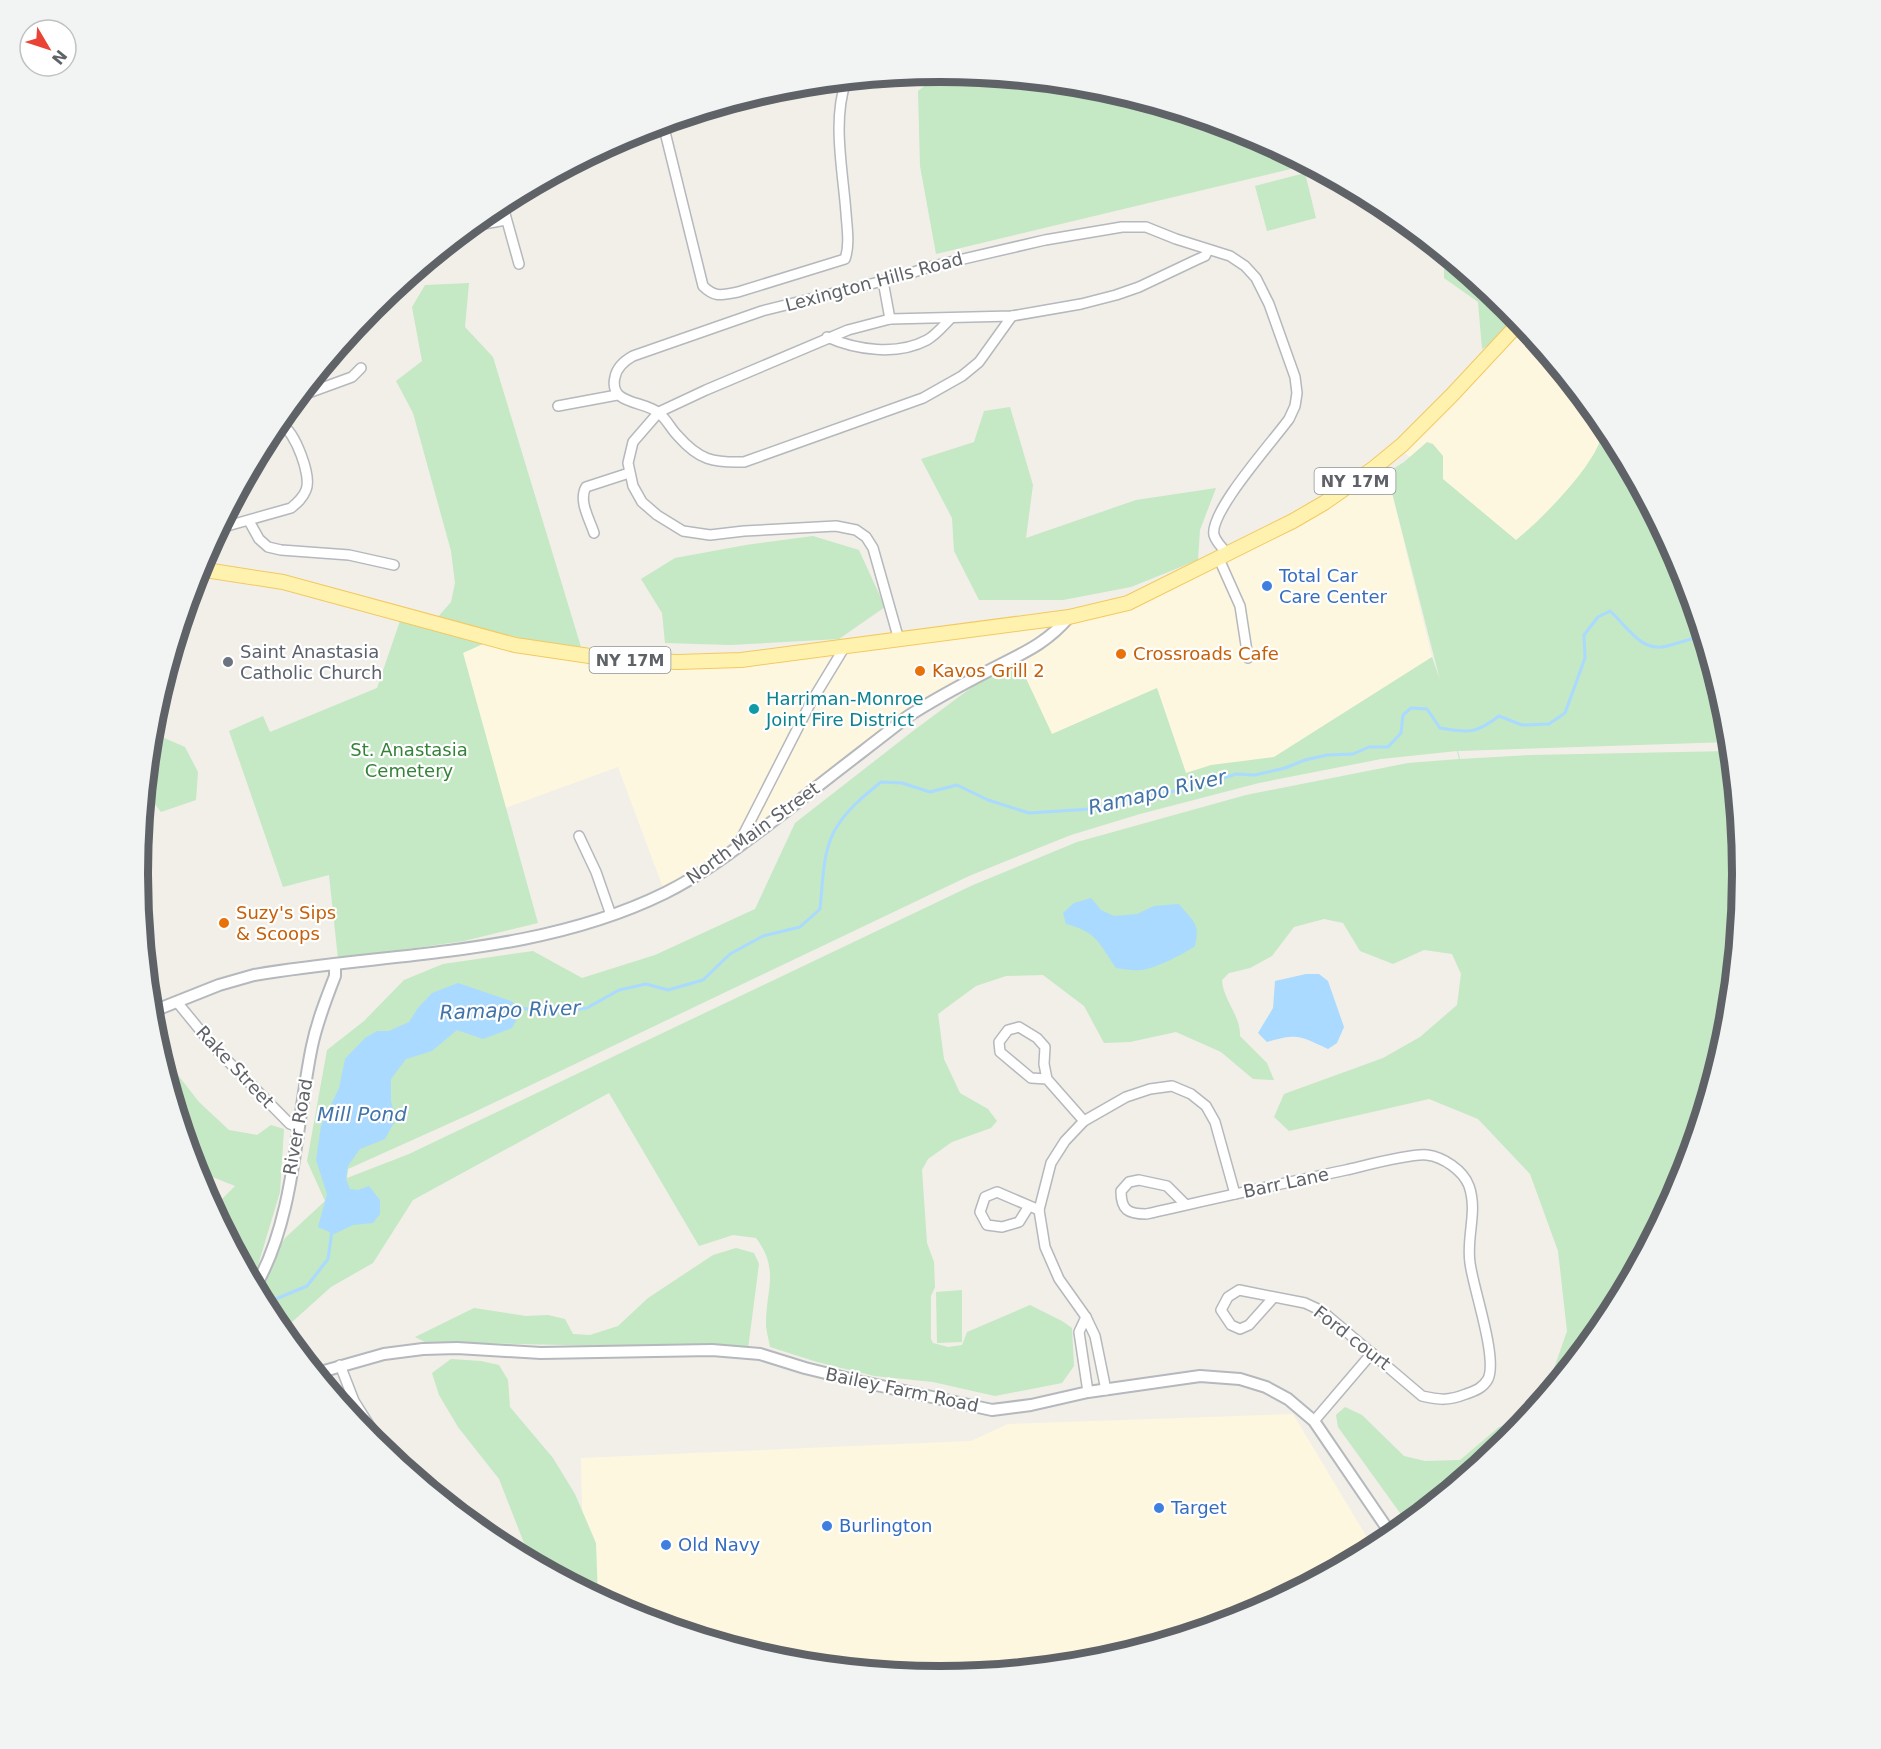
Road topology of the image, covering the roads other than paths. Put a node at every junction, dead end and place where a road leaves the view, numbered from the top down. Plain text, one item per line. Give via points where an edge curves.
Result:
1 (844, 88) edge
2 (665, 133) edge
3 (504, 213) edge
4 (506, 220) junction
5 (491, 223) edge
6 (1208, 250) junction
7 (519, 264) dead end
8 (883, 281) junction
9 (1012, 316) junction
10 (951, 318) junction
11 (890, 319) junction
12 (1514, 328) edge
13 (827, 337) junction
14 (361, 368) dead end
15 (311, 393) edge
16 (617, 395) junction
17 (558, 406) dead end
18 (659, 412) junction
19 (286, 428) edge
20 (629, 473) junction
21 (249, 521) junction
22 (229, 526) edge
23 (594, 533) dead end
24 (1223, 557) junction
25 (394, 565) dead end
26 (209, 571) edge
27 (1069, 617) junction
28 (899, 640) junction
29 (844, 648) junction
30 (1248, 658) dead end
31 (579, 836) dead end
32 (735, 850) junction
33 (611, 915) junction
34 (335, 965) junction
35 (177, 1002) junction
36 (160, 1009) edge
37 (1047, 1079) junction
38 (1084, 1121) junction
39 (298, 1127) junction
40 (1234, 1194) junction
41 (1186, 1205) junction
42 (1029, 1206) junction
43 (1039, 1210) junction
44 (259, 1277) edge
45 (1274, 1297) junction
46 (1086, 1317) junction
47 (1372, 1353) junction
48 (340, 1365) junction
49 (323, 1371) edge
50 (1106, 1390) junction
51 (1088, 1392) junction
52 (1422, 1396) joint
53 (360, 1414) edge
54 (1314, 1421) junction
55 (1387, 1529) edge

1 - 2 street via 838,112 847,227 845,260 738,292 721,295 703,286
3 - 4 street
4 - 5 street
4 - 7 street
6 - 8 street, Lexington Hills Road via 1146,227 1122,227 1045,240
6 - 9 street via 1196,260 1116,296
6 - 24 street, Lexington Hills Road via 1230,256 1260,283 1295,377 1297,393 1289,419 1235,489 1214,525
8 - 11 street
8 - 16 street, Lexington Hills Road via 762,311 633,356 614,379
9 - 10 street
9 - 18 street via 979,362 923,398 753,460 708,460 677,436
10 - 11 street
10 - 13 street via 930,338 900,348 853,347
11 - 13 street
12 - 24 main road, NY 17M via 1402,445 1374,468 1300,517
13 - 18 street
14 - 15 street via 352,377
16 - 17 street
16 - 18 street
18 - 20 street via 633,442
19 - 21 street via 306,469 307,489 291,508
20 - 23 street via 586,487 583,492
20 - 28 street via 642,502 682,531 710,535 836,526 856,530 873,548
21 - 22 street
21 - 25 street via 268,547 349,555
24 - 27 main road, NY 17M via 1128,603
24 - 30 street via 1240,606
26 - 29 main road, NY 17M via 282,582 515,645 575,655 681,662 741,660
27 - 28 main road, NY 17M
27 - 32 street, North Main Street via 1054,634 1027,651 907,717
28 - 29 main road, NY 17M
29 - 32 street via 810,704
31 - 33 street
32 - 33 street, North Main Street via 665,893
33 - 34 street, North Main Street via 542,936
34 - 35 street, North Main Street via 254,975
34 - 39 street, River Road via 312,1045
35 - 36 street, North Main Street
35 - 39 street, Rake Street via 229,1062 290,1124
37 - 37 street via 1045,1047 1019,1027 1008,1030 999,1042 1000,1053 1031,1078
37 - 38 street
38 - 40 street, Barr Lane via 1126,1097 1150,1089 1172,1086 1191,1094 1206,1106 1215,1122
38 - 43 street, Barr Lane via 1051,1163
39 - 44 street, River Road via 286,1202
40 - 41 street
40 - 52 street, Barr Lane via 1425,1154 1458,1170 1469,1184 1473,1222 1469,1261 1491,1366 1480,1389 1443,1401
41 - 41 street via 1134,1214 1124,1208 1121,1191 1129,1182 1139,1180 1167,1186
42 - 42 street via 997,1192 985,1197 980,1212 987,1225 1002,1227 1019,1222
42 - 43 street
43 - 46 street, Barr Lane via 1045,1247 1059,1279
45 - 45 street, Ford court via 1249,1324 1239,1329 1231,1325 1221,1310 1228,1297 1239,1290
45 - 47 street, Ford court via 1322,1311
46 - 50 street, Barr Lane via 1095,1336
46 - 51 street via 1079,1332
47 - 52 street, Ford court
47 - 54 street
48 - 49 street, Bailey Farm Road
48 - 51 street, Bailey Farm Road via 423,1349 541,1353 712,1350 760,1354 858,1382 992,1410
48 - 53 street
50 - 51 street, Bailey Farm Road
50 - 54 street, Bailey Farm Road via 1200,1376 1240,1378 1288,1399
54 - 55 street, Bailey Farm Road

